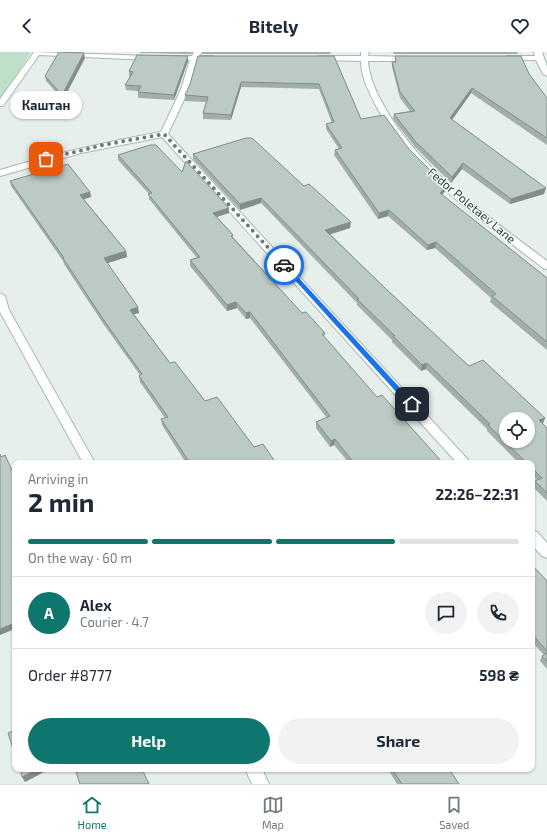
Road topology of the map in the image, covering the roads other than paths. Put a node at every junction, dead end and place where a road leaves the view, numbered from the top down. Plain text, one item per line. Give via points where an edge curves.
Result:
1 (38, 52) edge
2 (196, 55) edge
3 (364, 55) edge
4 (538, 55) edge
5 (217, 58) edge
6 (310, 58) edge
7 (419, 58) edge
8 (499, 58) edge
9 (547, 74) edge
10 (0, 104) edge
11 (164, 134) junction
12 (0, 173) edge
13 (547, 266) edge
14 (0, 296) edge
15 (2, 308) edge
16 (87, 460) edge
17 (462, 460) edge
18 (535, 539) edge
19 (547, 552) edge
20 (255, 772) edge
21 (261, 784) edge

1 - 2 street via 161,58
1 - 10 street
2 - 5 street
2 - 11 street via 185,89
3 - 6 street
3 - 7 street
3 - 13 street, Fedor Poletaev Lane via 369,83 381,110 401,139 428,169 464,201
4 - 8 street
4 - 9 street
11 - 12 street via 103,145
11 - 17 street
14 - 15 street
15 - 16 street
18 - 19 street
20 - 21 street

